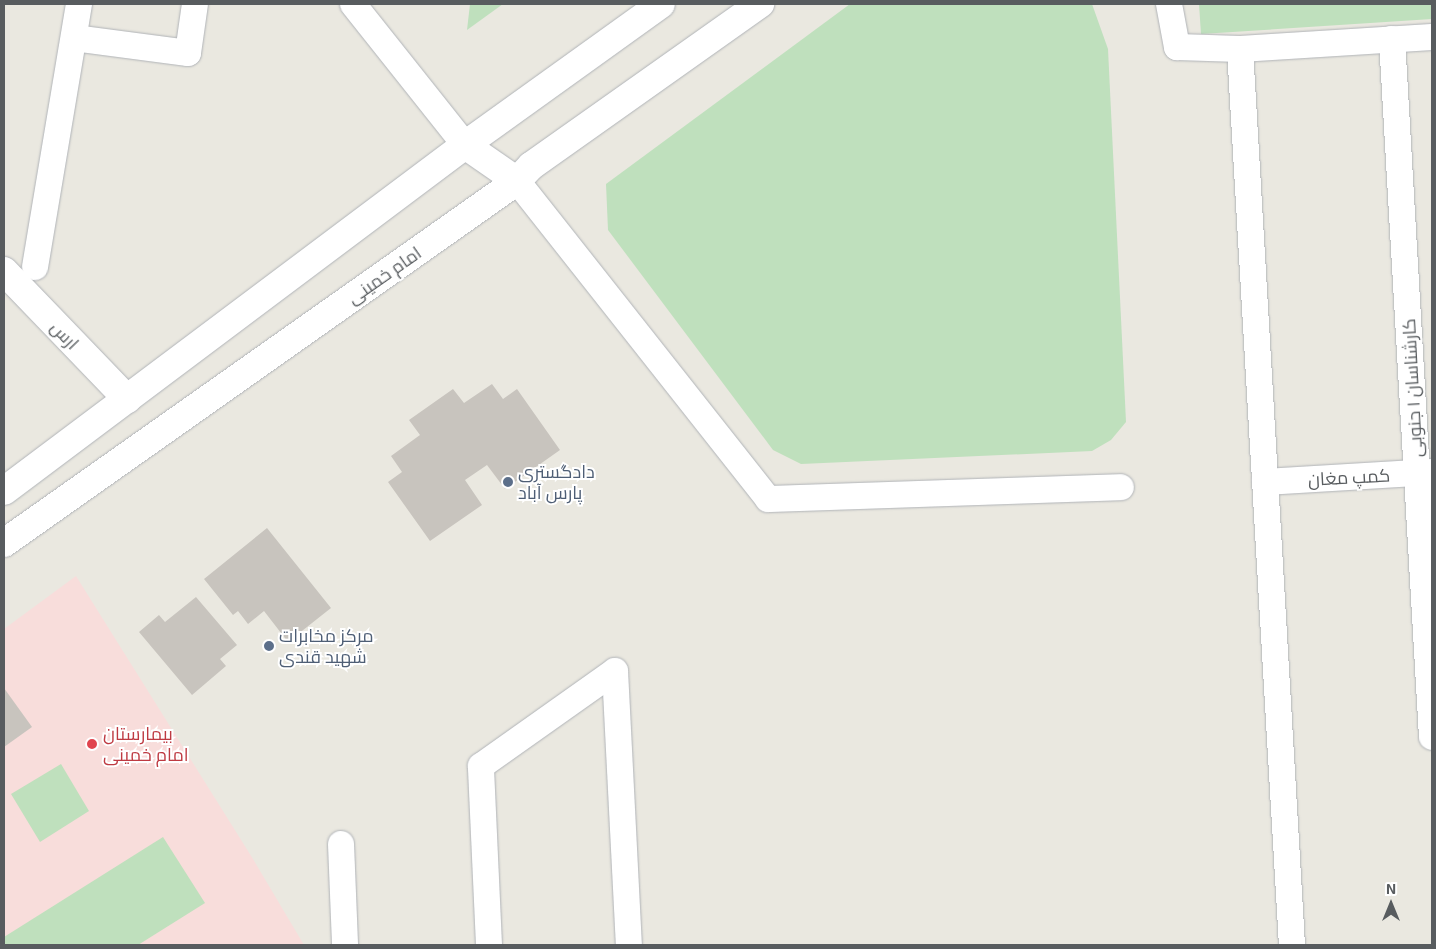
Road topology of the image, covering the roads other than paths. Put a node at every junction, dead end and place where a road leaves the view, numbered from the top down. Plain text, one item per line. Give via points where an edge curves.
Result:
1 (79, 4) edge
2 (194, 4) edge
3 (353, 4) edge
4 (661, 4) edge
5 (760, 4) edge
6 (1169, 4) edge
7 (1432, 37) edge
8 (74, 38) junction
9 (1392, 39) junction
10 (1240, 49) junction
11 (465, 145) junction
12 (517, 181) junction
13 (35, 267) dead end
14 (4, 271) edge
15 (127, 399) junction
16 (1425, 473) edge
17 (1265, 482) junction
18 (1121, 487) dead end
19 (4, 491) edge
20 (4, 543) edge
21 (1432, 737) edge
22 (341, 844) dead end
23 (345, 945) edge
24 (489, 945) edge
25 (629, 945) edge
26 (1292, 945) edge

1 - 8 street
2 - 8 street via 188,53
3 - 11 street
4 - 11 main road
5 - 12 main road, امام خمینی via 531,166
6 - 10 street via 1178,48
7 - 9 street
8 - 13 street
9 - 10 street
9 - 16 street, کارشناسان ۱ جنوبی
10 - 17 street
11 - 12 main road
11 - 15 main road
12 - 18 street via 768,499
12 - 20 main road, امام خمینی
14 - 15 main road, ارس
15 - 19 main road
16 - 17 street, کمپ مغان
16 - 21 street, کارشناسان ۱ جنوبی
17 - 26 street
22 - 23 street
24 - 25 street via 481,766 615,671

